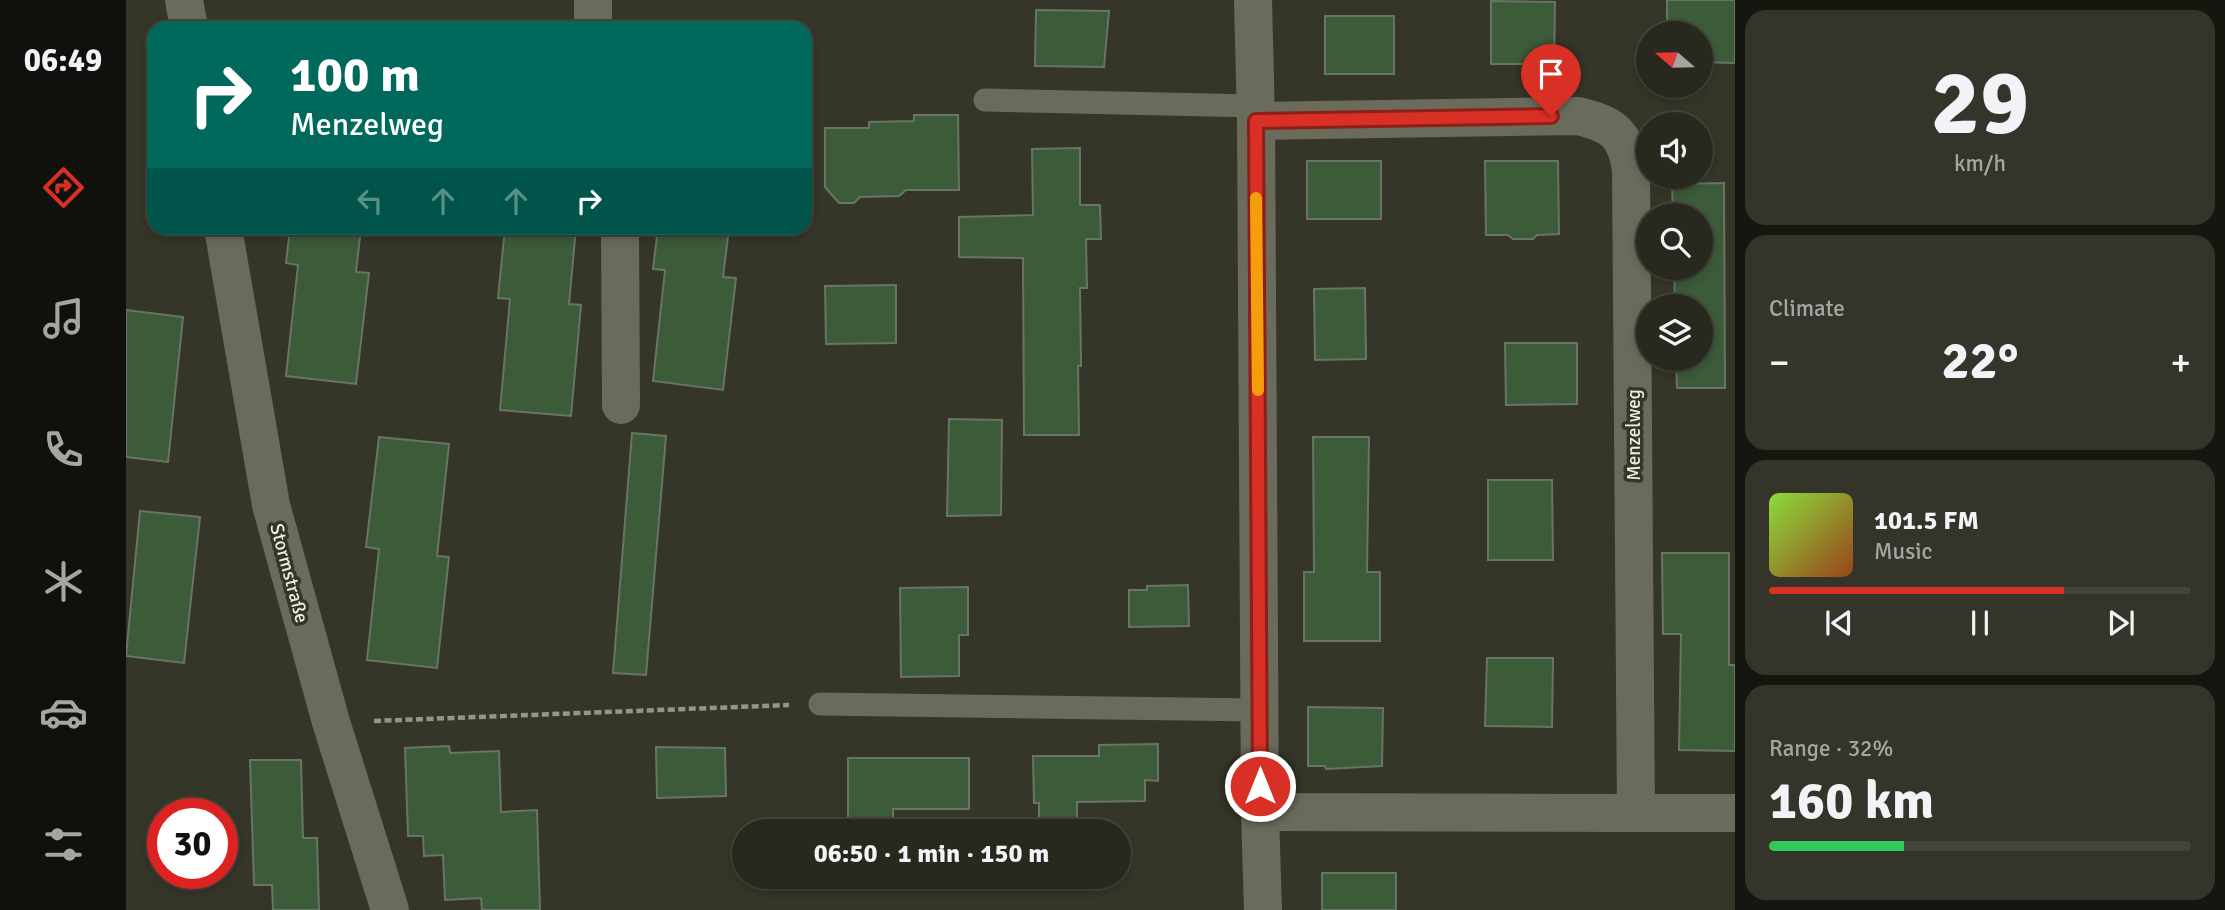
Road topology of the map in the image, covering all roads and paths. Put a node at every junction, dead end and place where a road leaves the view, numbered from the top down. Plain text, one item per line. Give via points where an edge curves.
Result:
1 (184, 0) edge
2 (593, 0) edge
3 (1253, 0) edge
4 (188, 21) edge
5 (593, 21) edge
6 (985, 100) dead end
7 (1256, 113) junction
8 (224, 235) edge
9 (620, 235) edge
10 (621, 405) dead end
11 (820, 704) joint
12 (1259, 710) junction
13 (331, 722) junction
14 (1260, 812) junction
15 (1636, 813) junction
16 (1735, 813) edge
17 (390, 910) edge
18 (1263, 910) edge

1 - 4 street
2 - 5 street
3 - 7 street
6 - 7 lane
7 - 12 street
7 - 15 street, Menzelweg via 1578,116 1609,127 1628,151
8 - 13 street, Stormstraße via 271,505
9 - 10 street
11 - 12 lane
11 - 13 path
12 - 14 street
13 - 17 street, Stormstraße
14 - 15 street
14 - 18 street
15 - 16 street

